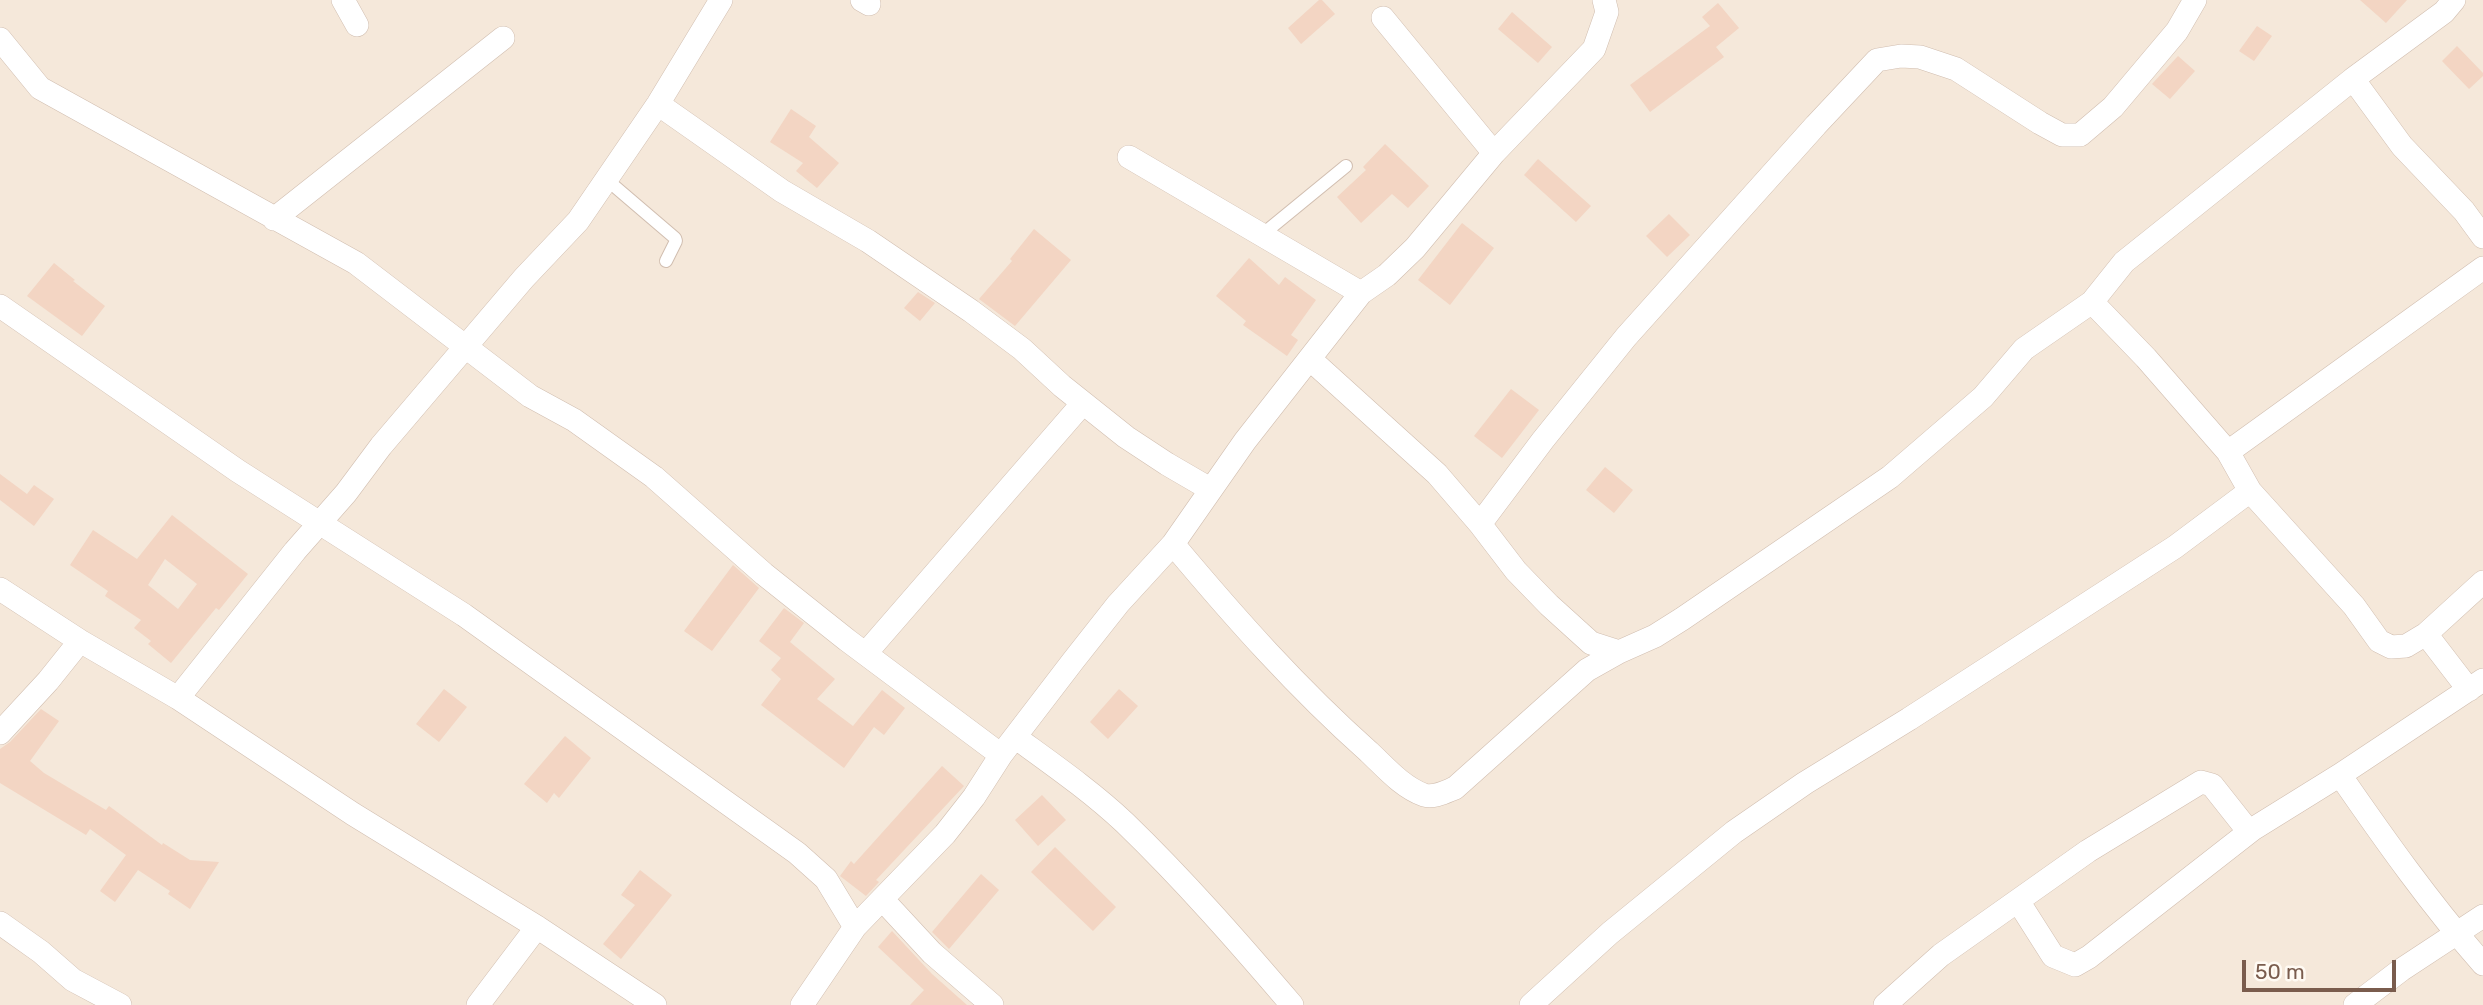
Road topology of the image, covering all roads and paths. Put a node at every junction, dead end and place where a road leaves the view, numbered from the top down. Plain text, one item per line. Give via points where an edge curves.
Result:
1 (343, 0) edge
2 (721, 0) edge
3 (1604, 0) edge
4 (2195, 0) edge
5 (2454, 0) edge
6 (1383, 18) dead end
7 (357, 25) dead end
8 (503, 38) dead end
9 (0, 39) edge
10 (2353, 79) junction
11 (658, 104) junction
12 (1494, 153) junction
13 (1129, 157) dead end
14 (1346, 166) dead end
15 (606, 179) junction
16 (274, 219) junction
17 (1263, 234) junction
18 (2483, 237) edge
19 (666, 261) dead end
20 (2483, 268) edge
21 (1361, 293) junction
22 (2092, 302) junction
23 (0, 306) edge
24 (467, 348) junction
25 (1311, 360) junction
26 (1083, 403) junction
27 (2228, 452) junction
28 (1210, 489) junction
29 (2250, 491) junction
30 (319, 524) junction
31 (1480, 524) junction
32 (1173, 544) junction
33 (2483, 582) edge
34 (0, 589) edge
35 (2426, 634) junction
36 (80, 640) junction
37 (1619, 652) junction
38 (866, 653) junction
39 (2476, 685) edge
40 (178, 698) junction
41 (0, 733) edge
42 (1008, 746) junction
43 (2340, 775) junction
44 (2253, 829) junction
45 (882, 899) junction
46 (2018, 901) junction
47 (2483, 916) edge
48 (0, 923) edge
49 (537, 927) junction
50 (855, 927) junction
51 (2457, 934) junction
52 (2483, 964) edge
53 (120, 1005) edge
54 (478, 1005) edge
55 (654, 1005) edge
56 (802, 1005) edge
57 (992, 1005) edge
58 (1292, 1005) edge
59 (1531, 1005) edge
60 (1885, 1005) edge
61 (2355, 1005) edge

1 - 7 street
2 - 11 street
3 - 12 street via 1607,12 1594,50
4 - 31 street via 2177,31 2113,107 2080,135 2062,135 1956,69 1920,57 1877,60 1626,337
5 - 10 street
6 - 12 street
8 - 16 street
9 - 16 street via 40,88
10 - 18 street via 2402,146
10 - 22 street via 2124,262
11 - 15 street
11 - 26 street via 782,191 868,240 971,311
12 - 21 street via 1415,248
13 - 17 street
14 - 17 lane
15 - 19 lane via 675,237
15 - 24 street via 578,221
16 - 24 street via 356,263
17 - 21 street
20 - 27 street
21 - 25 street
22 - 27 street
22 - 37 street via 2024,349 1983,397 1890,477 1682,619
23 - 30 street
24 - 30 street
24 - 38 street via 530,396 574,420 654,477 764,574
25 - 28 street
25 - 31 street via 1437,474
26 - 28 street
26 - 38 street
27 - 29 street
28 - 32 street
29 - 35 street via 2354,606 2379,641 2391,647 2406,646
29 - 59 street via 2175,547 1734,832 1610,933
30 - 40 street
30 - 50 street via 464,615 797,853 826,879
31 - 37 street via 1549,605 1591,643
32 - 37 street via 1237,621 1325,713 1388,771 1427,796 1455,788 1587,670
32 - 42 street via 1118,604
33 - 35 street
34 - 36 street
35 - 39 street
36 - 40 street
36 - 41 street
38 - 42 street
39 - 43 street
40 - 49 street via 400,844
42 - 45 street via 945,834
42 - 58 street via 1085,788 1125,823
43 - 44 street
43 - 51 street
44 - 46 street via 2246,828 2212,785 2201,782 2088,851
44 - 46 street via 2075,965 2053,956
45 - 50 street
45 - 57 street via 932,953
46 - 60 street via 1941,955
47 - 51 street
48 - 53 street via 73,980
49 - 54 street
49 - 55 street
50 - 56 street
51 - 52 street
51 - 61 street

